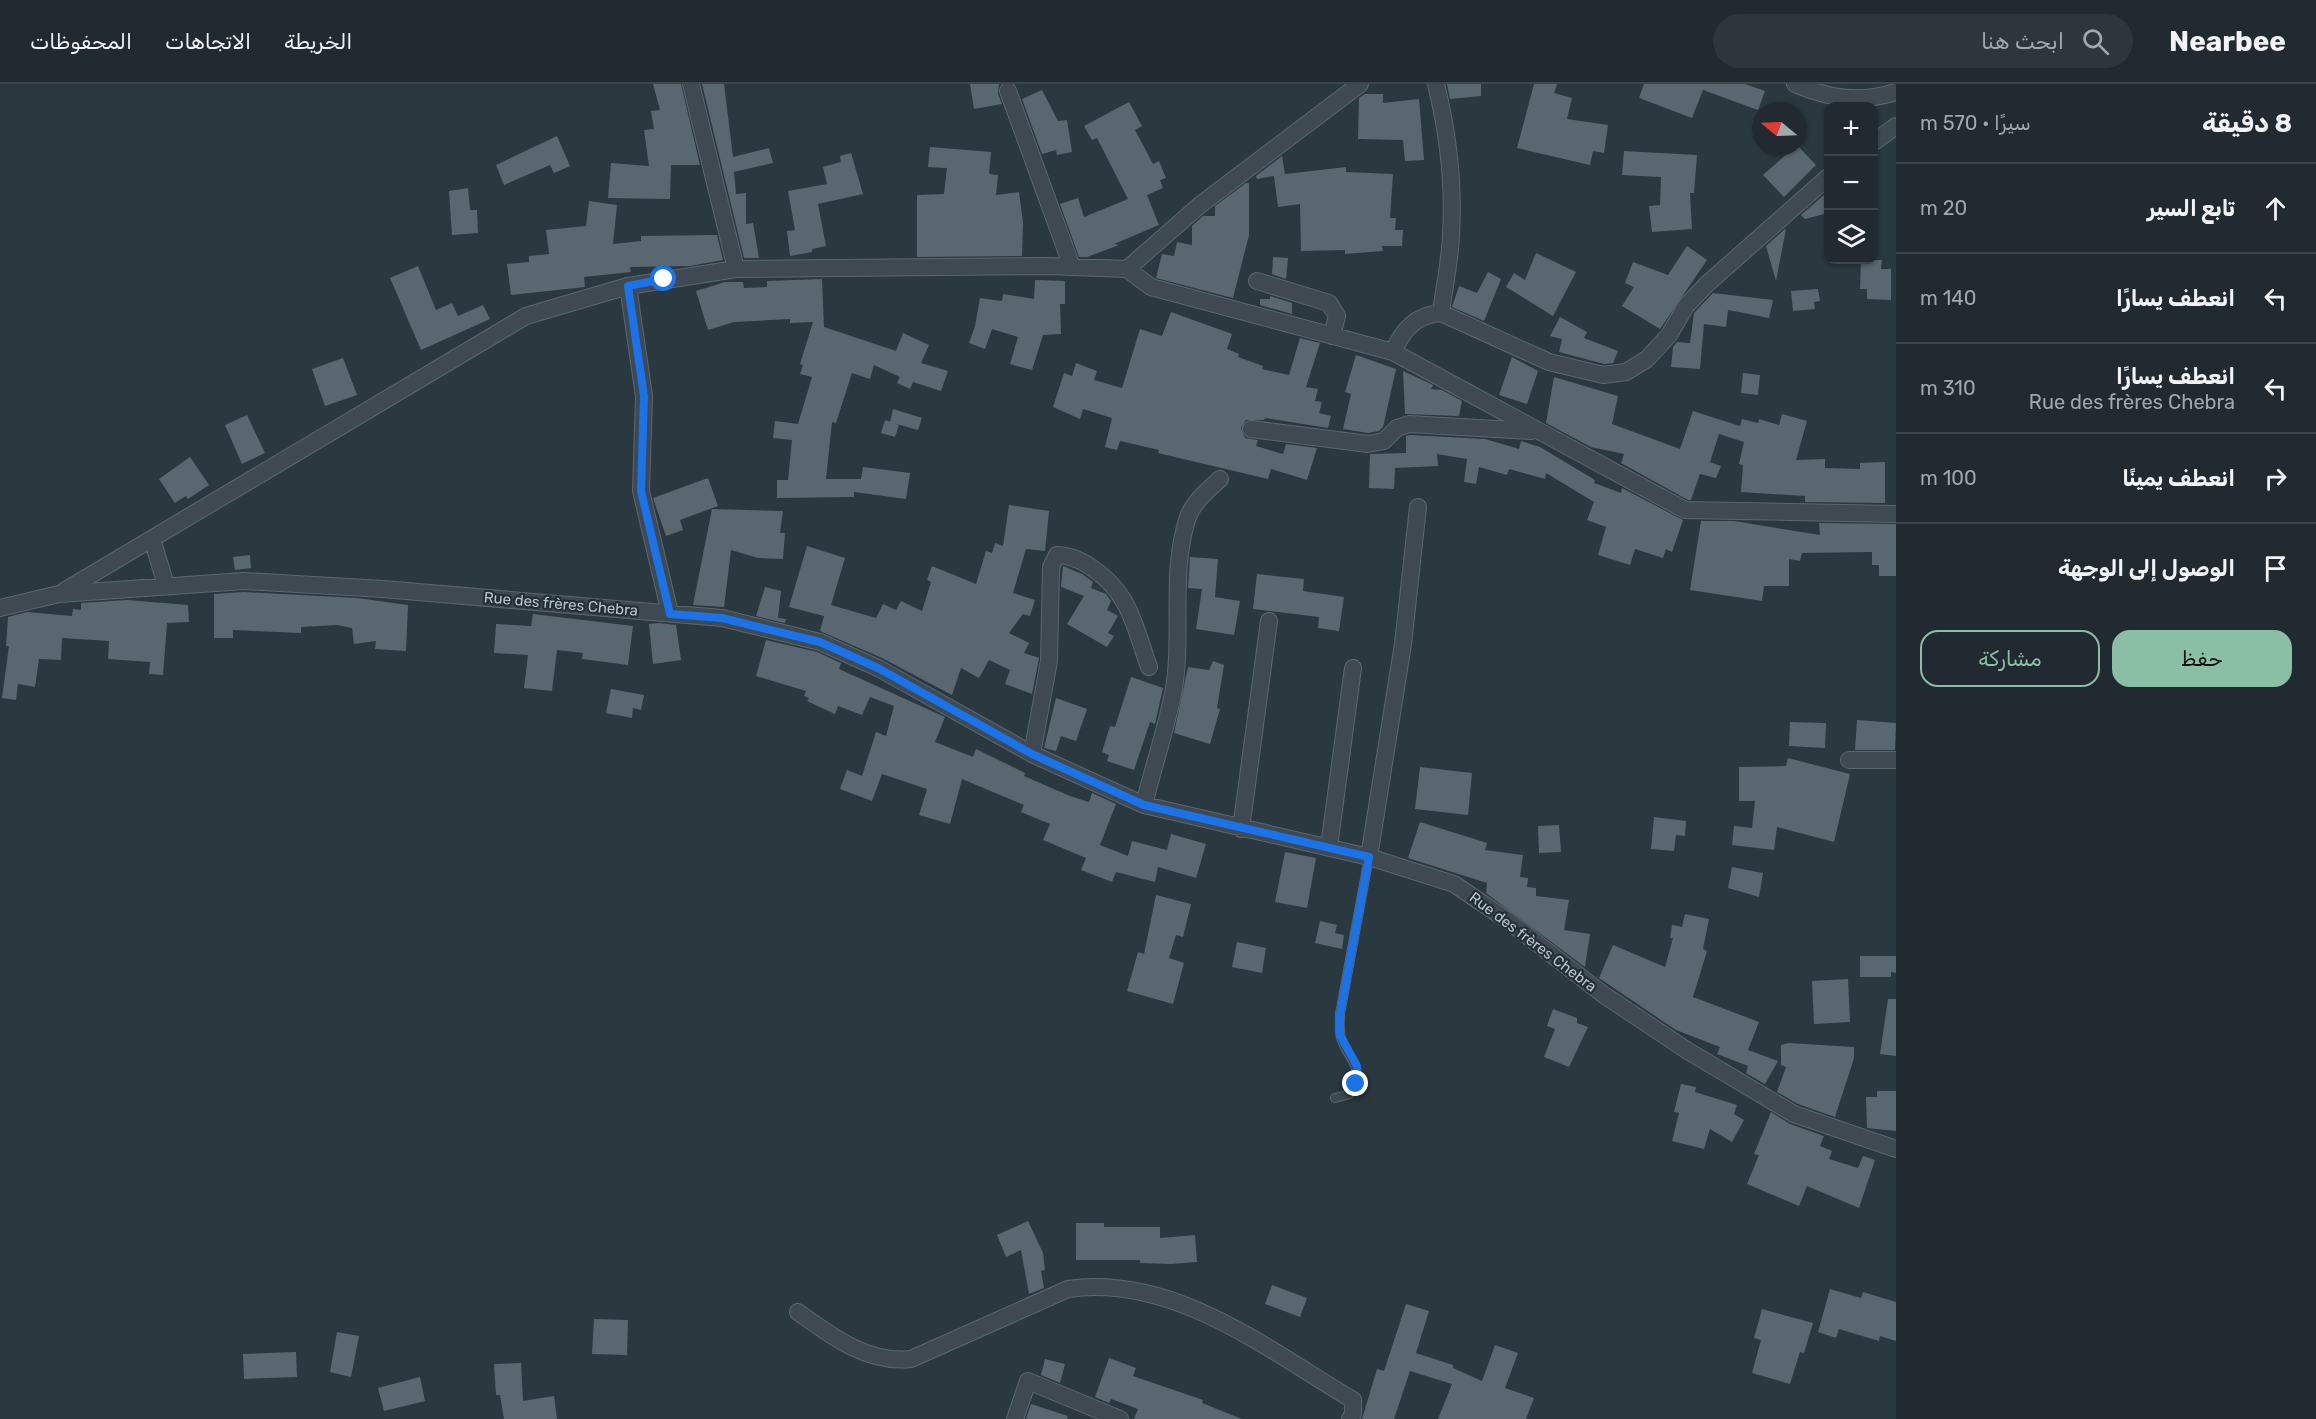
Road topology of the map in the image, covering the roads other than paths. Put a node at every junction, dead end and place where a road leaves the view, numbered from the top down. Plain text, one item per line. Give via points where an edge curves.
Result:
1 (691, 84) edge
2 (1360, 84) edge
3 (1436, 84) edge
4 (1795, 84) edge
5 (1008, 91) dead end
6 (1896, 92) edge
7 (1896, 126) edge
8 (1878, 139) edge
9 (1824, 181) edge
10 (1072, 267) junction
11 (736, 269) junction
12 (1127, 269) junction
13 (1257, 281) dead end
14 (628, 286) junction
15 (1441, 314) junction
16 (1332, 336) junction
17 (1393, 352) junction
18 (1251, 429) dead end
19 (1538, 432) junction
20 (1220, 479) dead end
21 (1418, 507) dead end
22 (1896, 514) edge
23 (152, 539) junction
24 (166, 585) junction
25 (59, 594) junction
26 (0, 608) edge
27 (670, 614) junction
28 (1269, 621) dead end
29 (1149, 667) dead end
30 (1353, 668) dead end
31 (1032, 754) junction
32 (1849, 760) dead end
33 (1896, 760) edge
34 (1144, 805) junction
35 (1241, 829) junction
36 (1329, 847) junction
37 (1369, 857) junction
38 (1335, 1098) dead end
39 (1896, 1149) edge
40 (798, 1312) dead end
41 (1015, 1419) edge
42 (1120, 1419) edge
43 (1350, 1419) edge

1 - 11 street
2 - 12 street via 1200,205
3 - 15 street via 1445,123 1452,208
4 - 6 street via 1822,95 1851,100
5 - 10 street
7 - 8 street
9 - 15 street via 1707,284 1647,359 1626,372 1603,375 1550,362
10 - 11 street
10 - 12 street
11 - 14 street
12 - 16 street via 1150,287
13 - 16 street via 1329,303 1337,316
14 - 23 street via 526,316
14 - 27 street via 644,396 641,491
15 - 17 street via 1414,321 1401,334
16 - 17 street
17 - 19 street
18 - 19 street via 1368,444 1384,441 1397,428 1409,424
19 - 22 street via 1684,510
20 - 34 street via 1199,498 1188,516 1182,543 1173,694
21 - 37 street via 1403,644
23 - 24 street
23 - 25 street
24 - 25 street, Rue des frères Chebra
24 - 27 street, Rue des frères Chebra via 244,581 372,588
25 - 26 street, Rue des frères Chebra
27 - 31 street, Rue des frères Chebra via 722,618 820,642 878,668
28 - 35 street
29 - 31 street via 1126,601 1107,578 1067,555 1057,555 1050,567 1049,661
30 - 36 street
31 - 34 street, Rue des frères Chebra
32 - 33 street
34 - 35 street, Rue des frères Chebra
35 - 36 street, Rue des frères Chebra
36 - 37 street, Rue des frères Chebra
37 - 38 lane via 1340,1014 1340,1035 1357,1066 1356,1084 1350,1094
37 - 39 street, Rue des frères Chebra via 1454,884 1604,995 1794,1114
40 - 43 street via 825,1332 871,1356 896,1361 911,1359 1068,1289 1093,1285 1132,1290 1218,1318 1353,1400
41 - 42 street via 1028,1381

